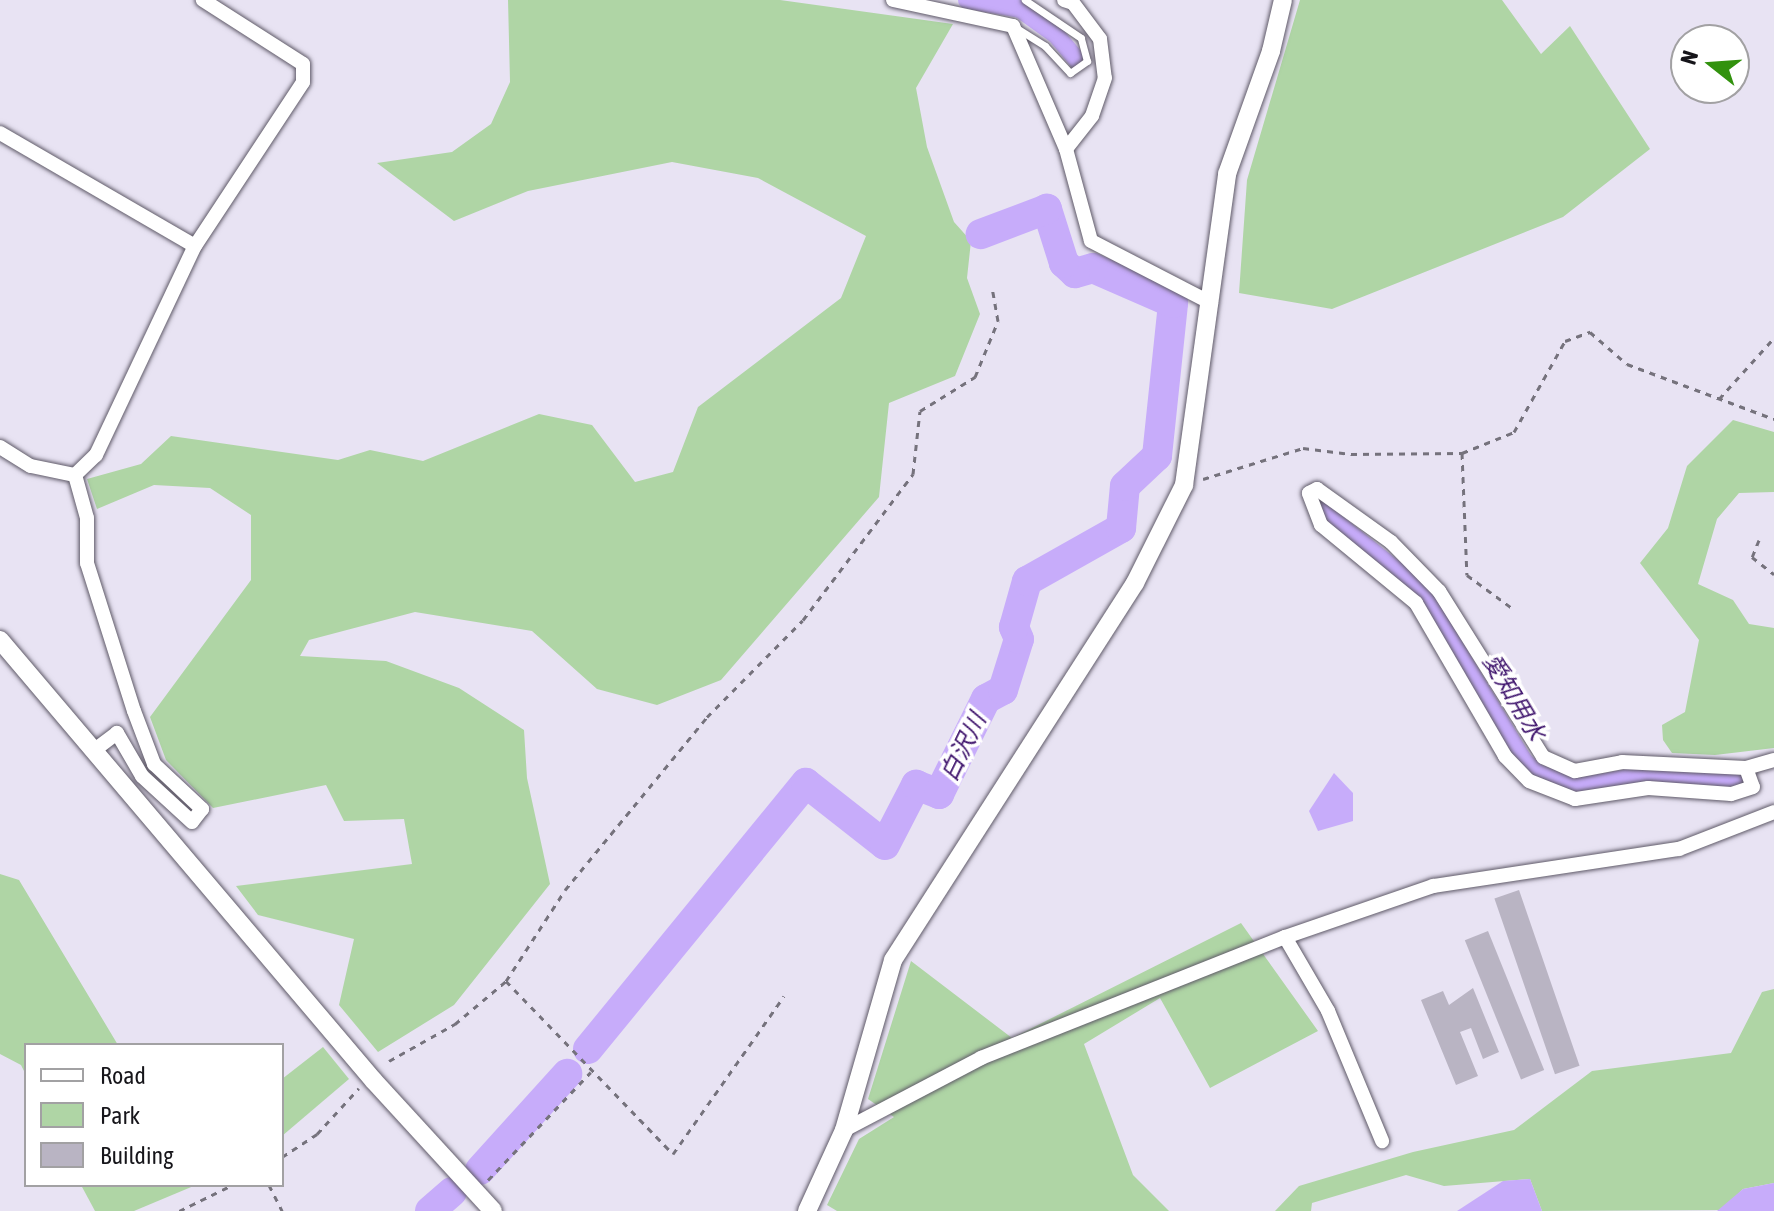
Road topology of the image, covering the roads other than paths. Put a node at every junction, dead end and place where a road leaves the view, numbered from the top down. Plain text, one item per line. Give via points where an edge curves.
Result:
1 (203, 0) edge
2 (893, 0) edge
3 (1025, 0) edge
4 (1064, 0) edge
5 (1283, 0) edge
6 (1013, 26) junction
7 (0, 133) edge
8 (1066, 149) junction
9 (195, 246) junction
10 (1211, 303) junction
11 (0, 447) edge
12 (75, 475) junction
13 (0, 640) edge
14 (93, 751) junction
15 (1774, 760) edge
16 (1746, 768) junction
17 (1774, 812) edge
18 (1285, 937) junction
19 (844, 1130) junction
20 (1382, 1141) dead end
21 (493, 1211) edge
22 (807, 1211) edge

1 - 9 street via 303,64 303,82
2 - 6 street
3 - 6 lane via 1081,38 1087,61 1070,73 1045,46
4 - 8 street via 1073,3 1100,39 1105,78 1092,116
5 - 10 street via 1271,51 1227,174
6 - 8 street
7 - 9 street
8 - 10 street via 1091,241
9 - 12 street via 96,455
10 - 19 street via 1184,485 1135,583 893,960
11 - 12 street via 31,466
12 - 14 street via 87,518 87,563 144,738 154,764 202,809 192,822 142,776 117,733
13 - 14 street
14 - 21 street via 374,1081
15 - 16 street
16 - 16 street via 1645,761 1575,771 1543,757 1439,591 1391,542 1317,489 1309,493 1321,525 1416,603 1505,756 1529,781 1575,799 1648,788 1731,794 1753,787
17 - 18 street via 1679,849 1433,886
18 - 19 street via 981,1058
18 - 20 street via 1328,1011
19 - 22 street

